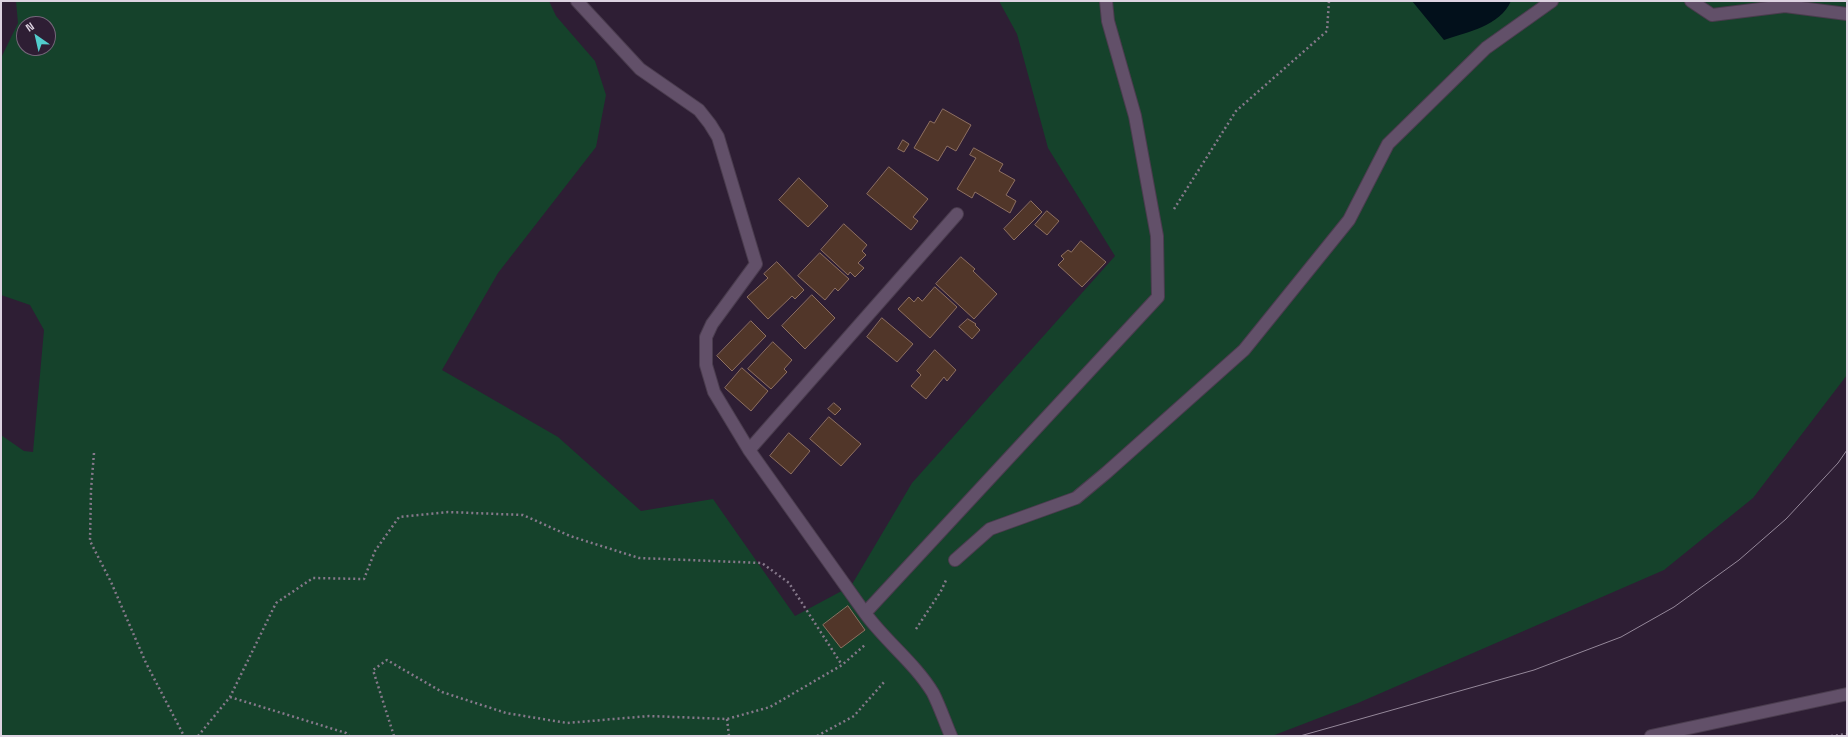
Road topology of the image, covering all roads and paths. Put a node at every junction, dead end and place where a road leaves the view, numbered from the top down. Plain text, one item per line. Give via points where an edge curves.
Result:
1 (577, 1) edge
2 (1106, 1) edge
3 (1328, 1) edge
4 (1552, 1) edge
5 (1692, 1) edge
6 (1847, 14) edge
7 (957, 214) dead end
8 (1157, 236) junction
9 (749, 450) junction
10 (94, 453) dead end
11 (955, 560) dead end
12 (865, 613) junction
13 (880, 632) junction
14 (842, 665) junction
15 (884, 682) dead end
16 (1847, 694) edge
17 (230, 697) junction
18 (727, 719) junction
19 (1847, 734) edge
20 (184, 736) edge
21 (198, 736) edge
22 (349, 736) edge
23 (394, 736) edge
24 (730, 736) edge
25 (817, 736) edge
26 (951, 736) edge
27 (1651, 736) edge
28 (1831, 736) edge

1 - 9 street via 640,69 699,110 718,137 756,264 712,324 706,337 706,365 714,392
2 - 8 street via 1108,21 1135,116
3 - 8 path via 1327,31 1236,111
4 - 11 street via 1486,48 1388,144 1349,220 1244,350 1076,498 990,529
5 - 6 street via 1712,15 1785,6
7 - 9 street
8 - 12 street via 1158,297
9 - 12 street
10 - 20 path via 90,541 146,663
12 - 13 street
13 - 14 path
13 - 26 street via 932,693
14 - 17 path via 789,583 762,563 639,558 570,536 523,515 448,512 399,517 375,551 364,579 313,578 276,603
14 - 18 path via 770,707
15 - 25 path via 854,716
16 - 27 street
17 - 21 path
17 - 22 path
18 - 23 path via 649,716 567,723 506,713 442,692 387,660 373,670
18 - 24 path
19 - 28 path

